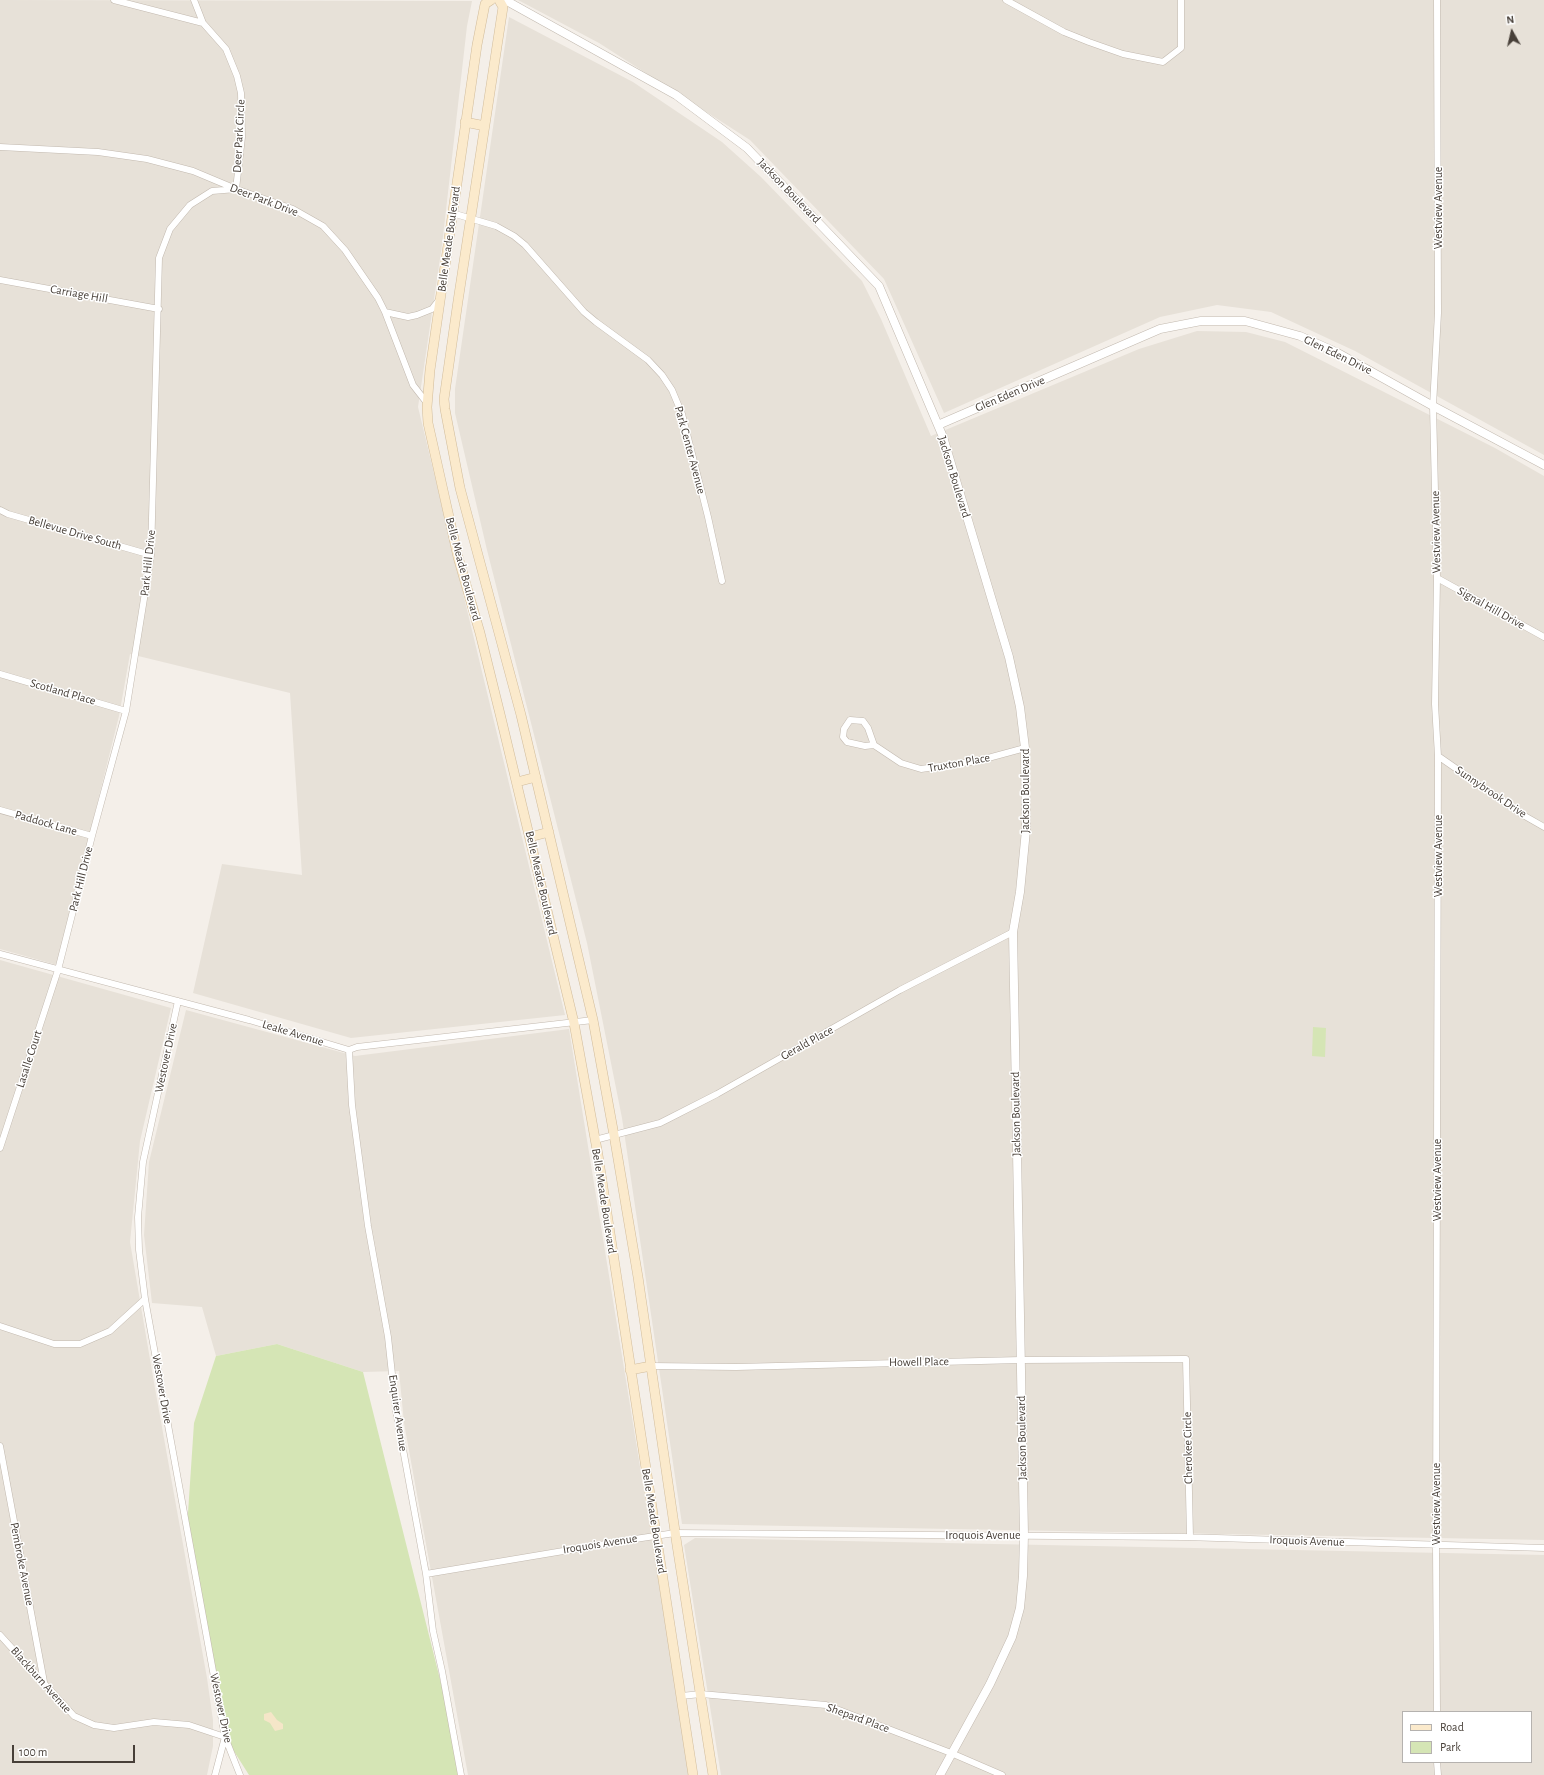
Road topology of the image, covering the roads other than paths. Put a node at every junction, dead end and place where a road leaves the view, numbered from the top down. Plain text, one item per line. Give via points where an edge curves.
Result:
1 (114, 0) edge
2 (194, 0) edge
3 (491, 0) edge
4 (499, 0) edge
5 (505, 0) edge
6 (1006, 0) edge
7 (1181, 0) edge
8 (1436, 0) edge
9 (134, 2) edge
10 (203, 23) junction
11 (466, 122) junction
12 (485, 126) junction
13 (0, 147) edge
14 (236, 190) junction
15 (452, 213) junction
16 (471, 218) junction
17 (0, 280) edge
18 (441, 297) junction
19 (458, 301) junction
20 (159, 309) junction
21 (385, 312) junction
22 (427, 403) junction
23 (444, 403) junction
24 (1433, 406) junction
25 (938, 425) junction
26 (1544, 465) edge
27 (0, 510) edge
28 (151, 555) junction
29 (1437, 578) junction
30 (722, 582) dead end
31 (1544, 637) edge
32 (0, 674) edge
33 (126, 711) junction
34 (874, 745) junction
35 (1025, 748) junction
36 (1438, 756) junction
37 (536, 777) junction
38 (517, 782) junction
39 (0, 810) edge
40 (1544, 827) edge
41 (549, 832) junction
42 (92, 836) junction
43 (530, 837) junction
44 (1013, 932) junction
45 (0, 954) edge
46 (58, 970) junction
47 (178, 1001) junction
48 (593, 1020) junction
49 (574, 1023) junction
50 (349, 1050) junction
51 (614, 1135) junction
52 (595, 1140) junction
53 (0, 1148) edge
54 (145, 1299) junction
55 (0, 1326) edge
56 (1186, 1358) joint
57 (1021, 1360) junction
58 (651, 1366) junction
59 (630, 1370) junction
60 (0, 1446) edge
61 (675, 1533) junction
62 (1024, 1535) junction
63 (656, 1536) junction
64 (1190, 1537) junction
65 (1436, 1545) junction
66 (1544, 1548) edge
67 (426, 1574) junction
68 (0, 1635) edge
69 (44, 1682) junction
70 (701, 1694) junction
71 (681, 1696) junction
72 (1437, 1711) edge
73 (225, 1737) junction
74 (951, 1753) junction
75 (1438, 1763) edge
76 (215, 1775) edge
77 (240, 1775) edge
78 (462, 1775) edge
79 (693, 1775) edge
80 (713, 1775) edge
81 (940, 1775) edge
82 (1002, 1775) edge
83 (1438, 1775) edge

1 - 9 street
2 - 10 street
3 - 11 main road, Belle Meade Boulevard via 485,4
4 - 12 main road, Belle Meade Boulevard via 503,7
5 - 25 street, Jackson Boulevard via 676,95 747,148 879,286
6 - 7 street via 1064,32 1123,54 1163,62 1181,48
8 - 24 street, Westview Avenue via 1438,313
9 - 10 street
10 - 14 street, Deer Park Circle via 226,49 241,93 242,137
11 - 12 main road
11 - 15 main road, Belle Meade Boulevard
12 - 16 main road, Belle Meade Boulevard
13 - 14 street, Deer Park Drive via 98,152 147,159 193,171
14 - 20 street, Park Hill Drive via 212,191 190,205 170,229 159,258
14 - 21 street, Deer Park Drive via 293,210 323,226 358,268
15 - 16 street, Park Center Avenue
15 - 18 main road, Belle Meade Boulevard
16 - 19 main road, Belle Meade Boulevard
16 - 30 street, Park Center Avenue via 496,226 525,245 584,312 648,360 662,375 672,390 682,414
17 - 20 street, Carriage Hill
18 - 19 main road
18 - 21 street via 432,309 417,315 408,317
18 - 22 main road, Belle Meade Boulevard
19 - 23 main road, Belle Meade Boulevard
20 - 28 street, Park Hill Drive
21 - 22 street, Deer Park Drive via 413,385
22 - 23 main road
22 - 38 main road, Belle Meade Boulevard via 428,423 458,557 480,633
23 - 37 main road, Belle Meade Boulevard via 460,488
24 - 25 street, Glen Eden Drive via 1336,352 1300,336 1245,321 1201,321 1160,329
24 - 26 street, Glen Eden Drive
24 - 29 street, Westview Avenue
25 - 35 street, Jackson Boulevard via 1009,657 1020,707
27 - 28 street, Bellevue Drive South
28 - 33 street, Park Hill Drive
29 - 31 street, Signal Hill Drive
29 - 36 street, Westview Avenue
32 - 33 street, Scotland Place
33 - 42 street, Park Hill Drive
34 - 34 street, Truxton Place via 847,742 843,737 844,729 850,720 863,721
34 - 35 street, Truxton Place via 901,763 922,769 977,762
35 - 44 street, Jackson Boulevard via 1026,830
36 - 40 street, Sunnybrook Drive
36 - 65 street, Westview Avenue
37 - 38 main road
37 - 41 main road, Belle Meade Boulevard
38 - 43 main road, Belle Meade Boulevard
39 - 42 street, Paddock Lane
41 - 43 main road
41 - 48 main road, Belle Meade Boulevard
42 - 46 street, Park Hill Drive
43 - 49 main road, Belle Meade Boulevard
44 - 51 street, Gerald Place via 900,990 717,1094 660,1123
44 - 57 street, Jackson Boulevard
45 - 46 street, Leake Avenue
46 - 47 street, Leake Avenue
46 - 53 street, Lasalle Court
47 - 50 street, Leake Avenue
47 - 54 street, Westover Drive via 143,1162 138,1218
48 - 49 street, Leake Avenue
48 - 51 main road, Belle Meade Boulevard
49 - 50 street, Leake Avenue
49 - 52 main road, Belle Meade Boulevard
50 - 67 street, Enquirer Avenue via 352,1105 368,1226 388,1337 396,1411
51 - 52 street, Gerald Place
51 - 58 main road, Belle Meade Boulevard
52 - 59 main road, Belle Meade Boulevard
54 - 55 street via 110,1331 80,1344 54,1344
54 - 73 street, Westover Drive
56 - 57 street, Howell Place
56 - 64 street, Cherokee Circle
57 - 58 street, Howell Place via 736,1367
57 - 62 street, Jackson Boulevard
58 - 59 main road
58 - 61 main road, Belle Meade Boulevard
59 - 63 main road, Belle Meade Boulevard
60 - 69 street, Pembroke Avenue
61 - 62 street, Iroquois Avenue
61 - 63 street, Iroquois Avenue
61 - 70 main road, Belle Meade Boulevard
62 - 64 street, Iroquois Avenue
62 - 74 street, Jackson Boulevard via 1020,1608 1012,1637 990,1684
63 - 67 street, Iroquois Avenue
63 - 71 main road, Belle Meade Boulevard
64 - 65 street, Iroquois Avenue
65 - 66 street, Iroquois Avenue
65 - 72 street, Westview Avenue
67 - 78 street, Enquirer Avenue via 433,1631
68 - 69 street, Blackburn Avenue
69 - 73 street, Blackburn Avenue via 74,1716 94,1725 114,1728 154,1722 189,1725
70 - 71 street, Shepard Place
70 - 74 street, Shepard Place via 826,1705
70 - 80 main road, Belle Meade Boulevard
71 - 79 main road, Belle Meade Boulevard
73 - 76 street
73 - 77 street, Westover Drive
74 - 81 street, Jackson Boulevard
74 - 82 street, Shepard Place
75 - 83 street

